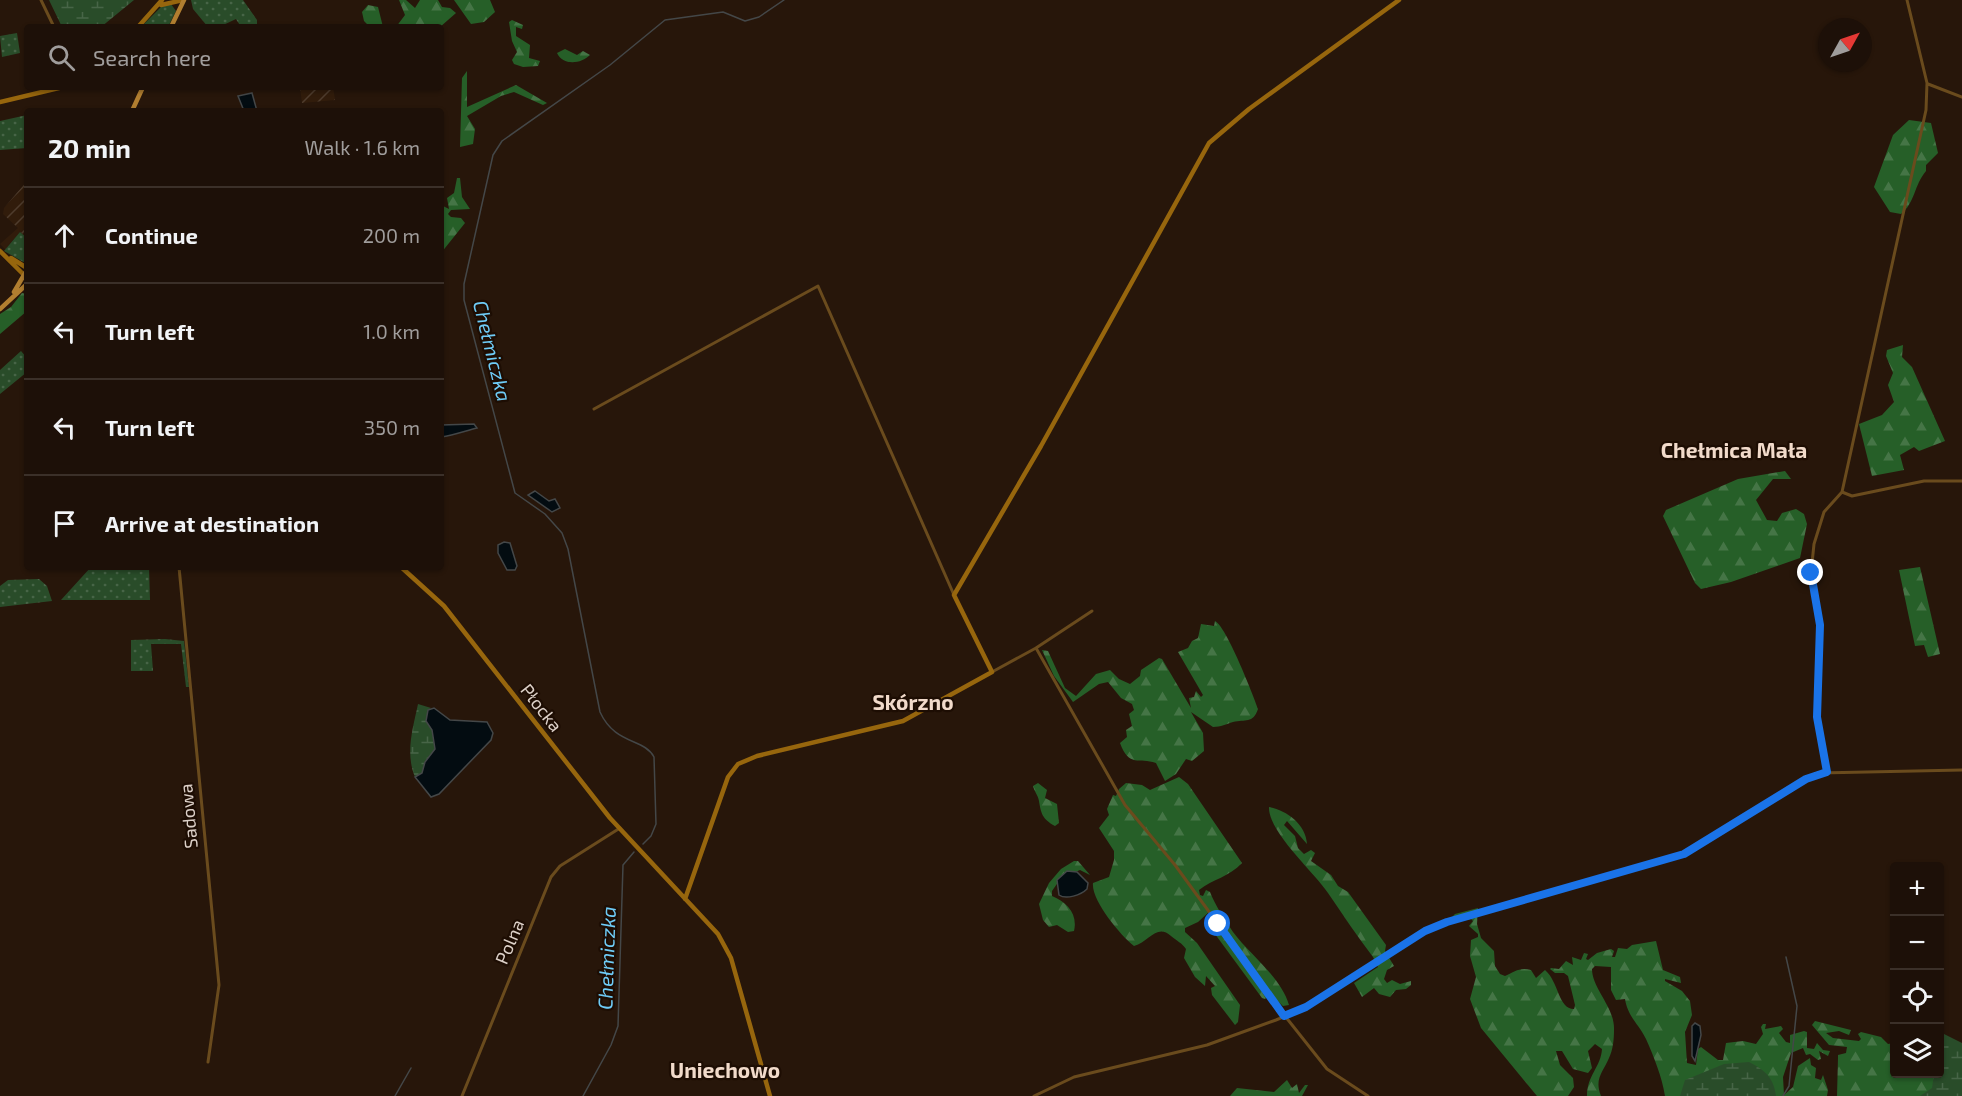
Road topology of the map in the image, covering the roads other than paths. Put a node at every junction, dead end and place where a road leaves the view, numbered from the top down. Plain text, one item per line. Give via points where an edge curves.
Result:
1 (41, 0) edge
2 (162, 0) edge
3 (183, 0) edge
4 (1399, 0) edge
5 (1907, 0) edge
6 (173, 2) junction
7 (156, 8) junction
8 (179, 9) junction
9 (53, 24) edge
10 (141, 24) edge
11 (172, 24) edge
12 (1927, 83) junction
13 (50, 90) edge
14 (142, 90) edge
15 (1962, 98) edge
16 (0, 102) edge
17 (133, 108) edge
18 (0, 251) edge
19 (6, 256) junction
20 (24, 267) edge
21 (24, 275) joint
22 (24, 286) edge
23 (9, 299) junction
24 (0, 309) edge
25 (594, 409) dead end
26 (1962, 481) edge
27 (1842, 492) junction
28 (179, 570) edge
29 (404, 570) edge
30 (954, 595) junction
31 (1092, 611) dead end
32 (1036, 648) junction
33 (992, 672) junction
34 (1962, 770) edge
35 (1827, 772) junction
36 (620, 828) junction
37 (686, 899) junction
38 (1284, 1016) junction
39 (208, 1062) dead end
40 (462, 1096) edge
41 (770, 1096) edge
42 (1034, 1096) edge
43 (1368, 1096) edge

1 - 9 street
2 - 7 street
3 - 6 street
3 - 8 main road
4 - 30 street via 1249,109 1209,143
5 - 12 street
6 - 7 street
6 - 8 street
7 - 10 street
8 - 11 main road
12 - 15 street
12 - 27 street via 1921,133
13 - 16 street
14 - 17 main road
18 - 19 street
19 - 20 street
19 - 21 street
21 - 23 main road
22 - 23 main road
23 - 24 main road
25 - 30 street via 818,286
26 - 27 street via 1924,481 1852,496
27 - 35 street via 1824,512 1814,544 1811,573 1820,625 1817,717
28 - 39 street, Sadowa via 219,986
29 - 36 street, Płocka via 444,606
30 - 33 street
31 - 32 street
32 - 33 street
32 - 38 street via 1117,794 1175,866
33 - 37 street via 896,723 738,764 726,781
34 - 35 street
35 - 38 street via 1806,779 1684,854 1425,931 1306,1007
36 - 37 street, Płocka
36 - 40 street, Polna via 560,866 551,877
37 - 41 street, Płocka via 728,951
38 - 42 street via 1208,1045 1074,1077
38 - 43 street via 1334,1076

